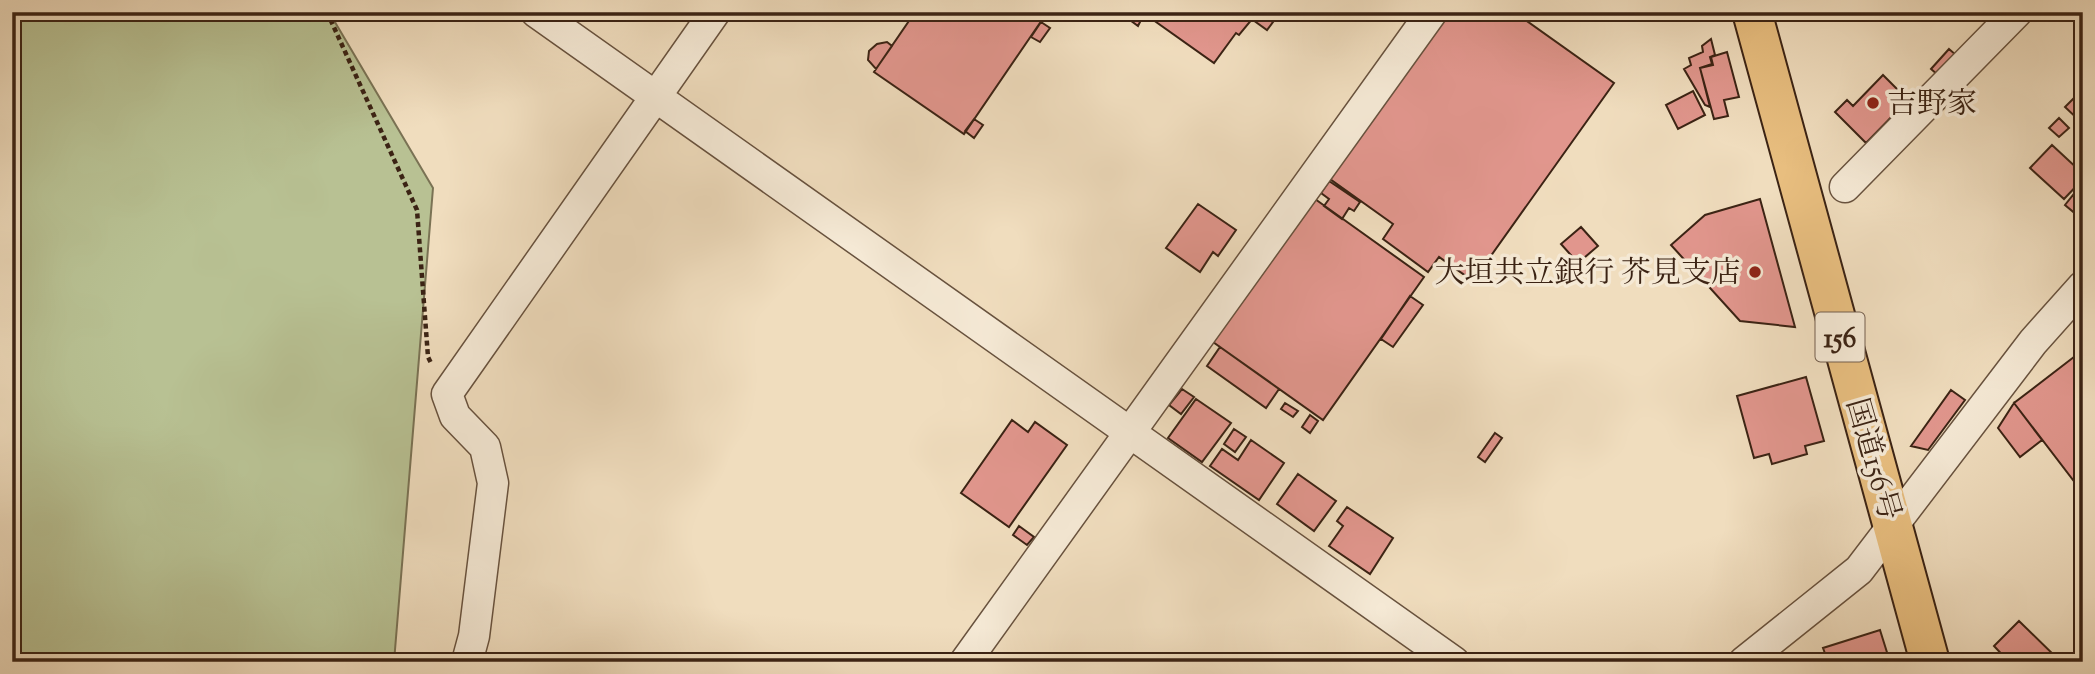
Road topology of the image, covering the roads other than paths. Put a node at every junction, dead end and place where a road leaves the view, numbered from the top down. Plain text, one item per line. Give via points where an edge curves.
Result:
1 (536, 12) edge
2 (715, 12) edge
3 (1432, 12) edge
4 (1752, 12) edge
5 (2017, 12) edge
6 (654, 98) junction
7 (1845, 187) dead end
8 (2083, 286) edge
9 (1128, 432) junction
10 (1892, 524) junction
11 (467, 662) edge
12 (965, 662) edge
13 (1454, 662) edge
14 (1744, 662) edge
15 (1930, 662) edge

1 - 6 street
2 - 6 street
3 - 9 street
4 - 10 highway, 国道156号 / 156
5 - 7 street
6 - 9 street
6 - 11 street via 447,394 455,416 485,447 493,483
8 - 10 street via 2033,342
9 - 12 street
9 - 13 street
10 - 14 street via 1859,570
10 - 15 highway, 国道156号 / 156

